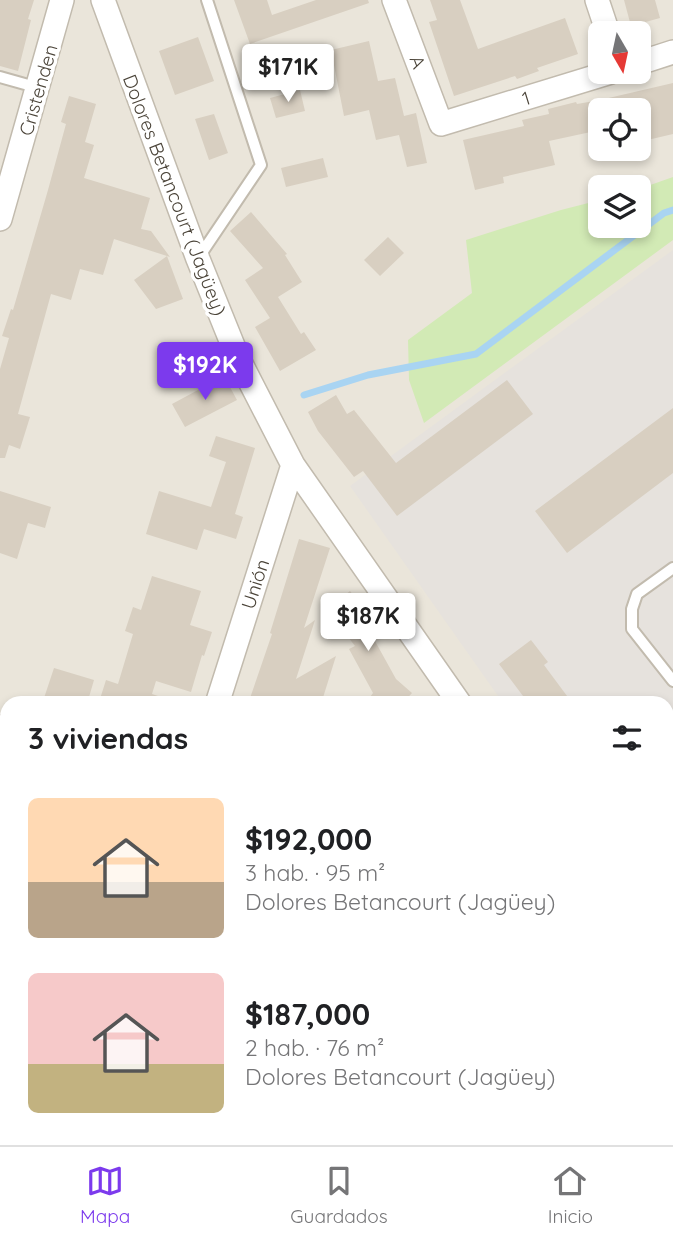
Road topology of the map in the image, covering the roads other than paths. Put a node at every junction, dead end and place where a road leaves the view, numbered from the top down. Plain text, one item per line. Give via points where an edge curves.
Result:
1 (62, 0) edge
2 (103, 0) edge
3 (207, 0) edge
4 (394, 0) edge
5 (597, 0) edge
6 (604, 21) edge
7 (673, 52) edge
8 (651, 59) edge
9 (0, 77) edge
10 (588, 79) edge
11 (39, 88) junction
12 (441, 124) joint
13 (0, 219) edge
14 (198, 259) junction
15 (293, 465) junction
16 (673, 568) edge
17 (673, 681) edge
18 (220, 696) edge
19 (454, 696) edge

1 - 11 street, Cristenden
2 - 14 street, Dolores Betancourt (Jagüey)
3 - 14 lane via 261,165
4 - 12 street, A
5 - 6 street
7 - 8 street
9 - 11 lane
10 - 12 street, 1
11 - 13 street, Cristenden
14 - 15 street, Dolores Betancourt (Jagüey) via 238,358
15 - 18 street, Unión
15 - 19 street, Dolores Betancourt (Jagüey)
16 - 17 lane via 637,594 632,609 632,629

